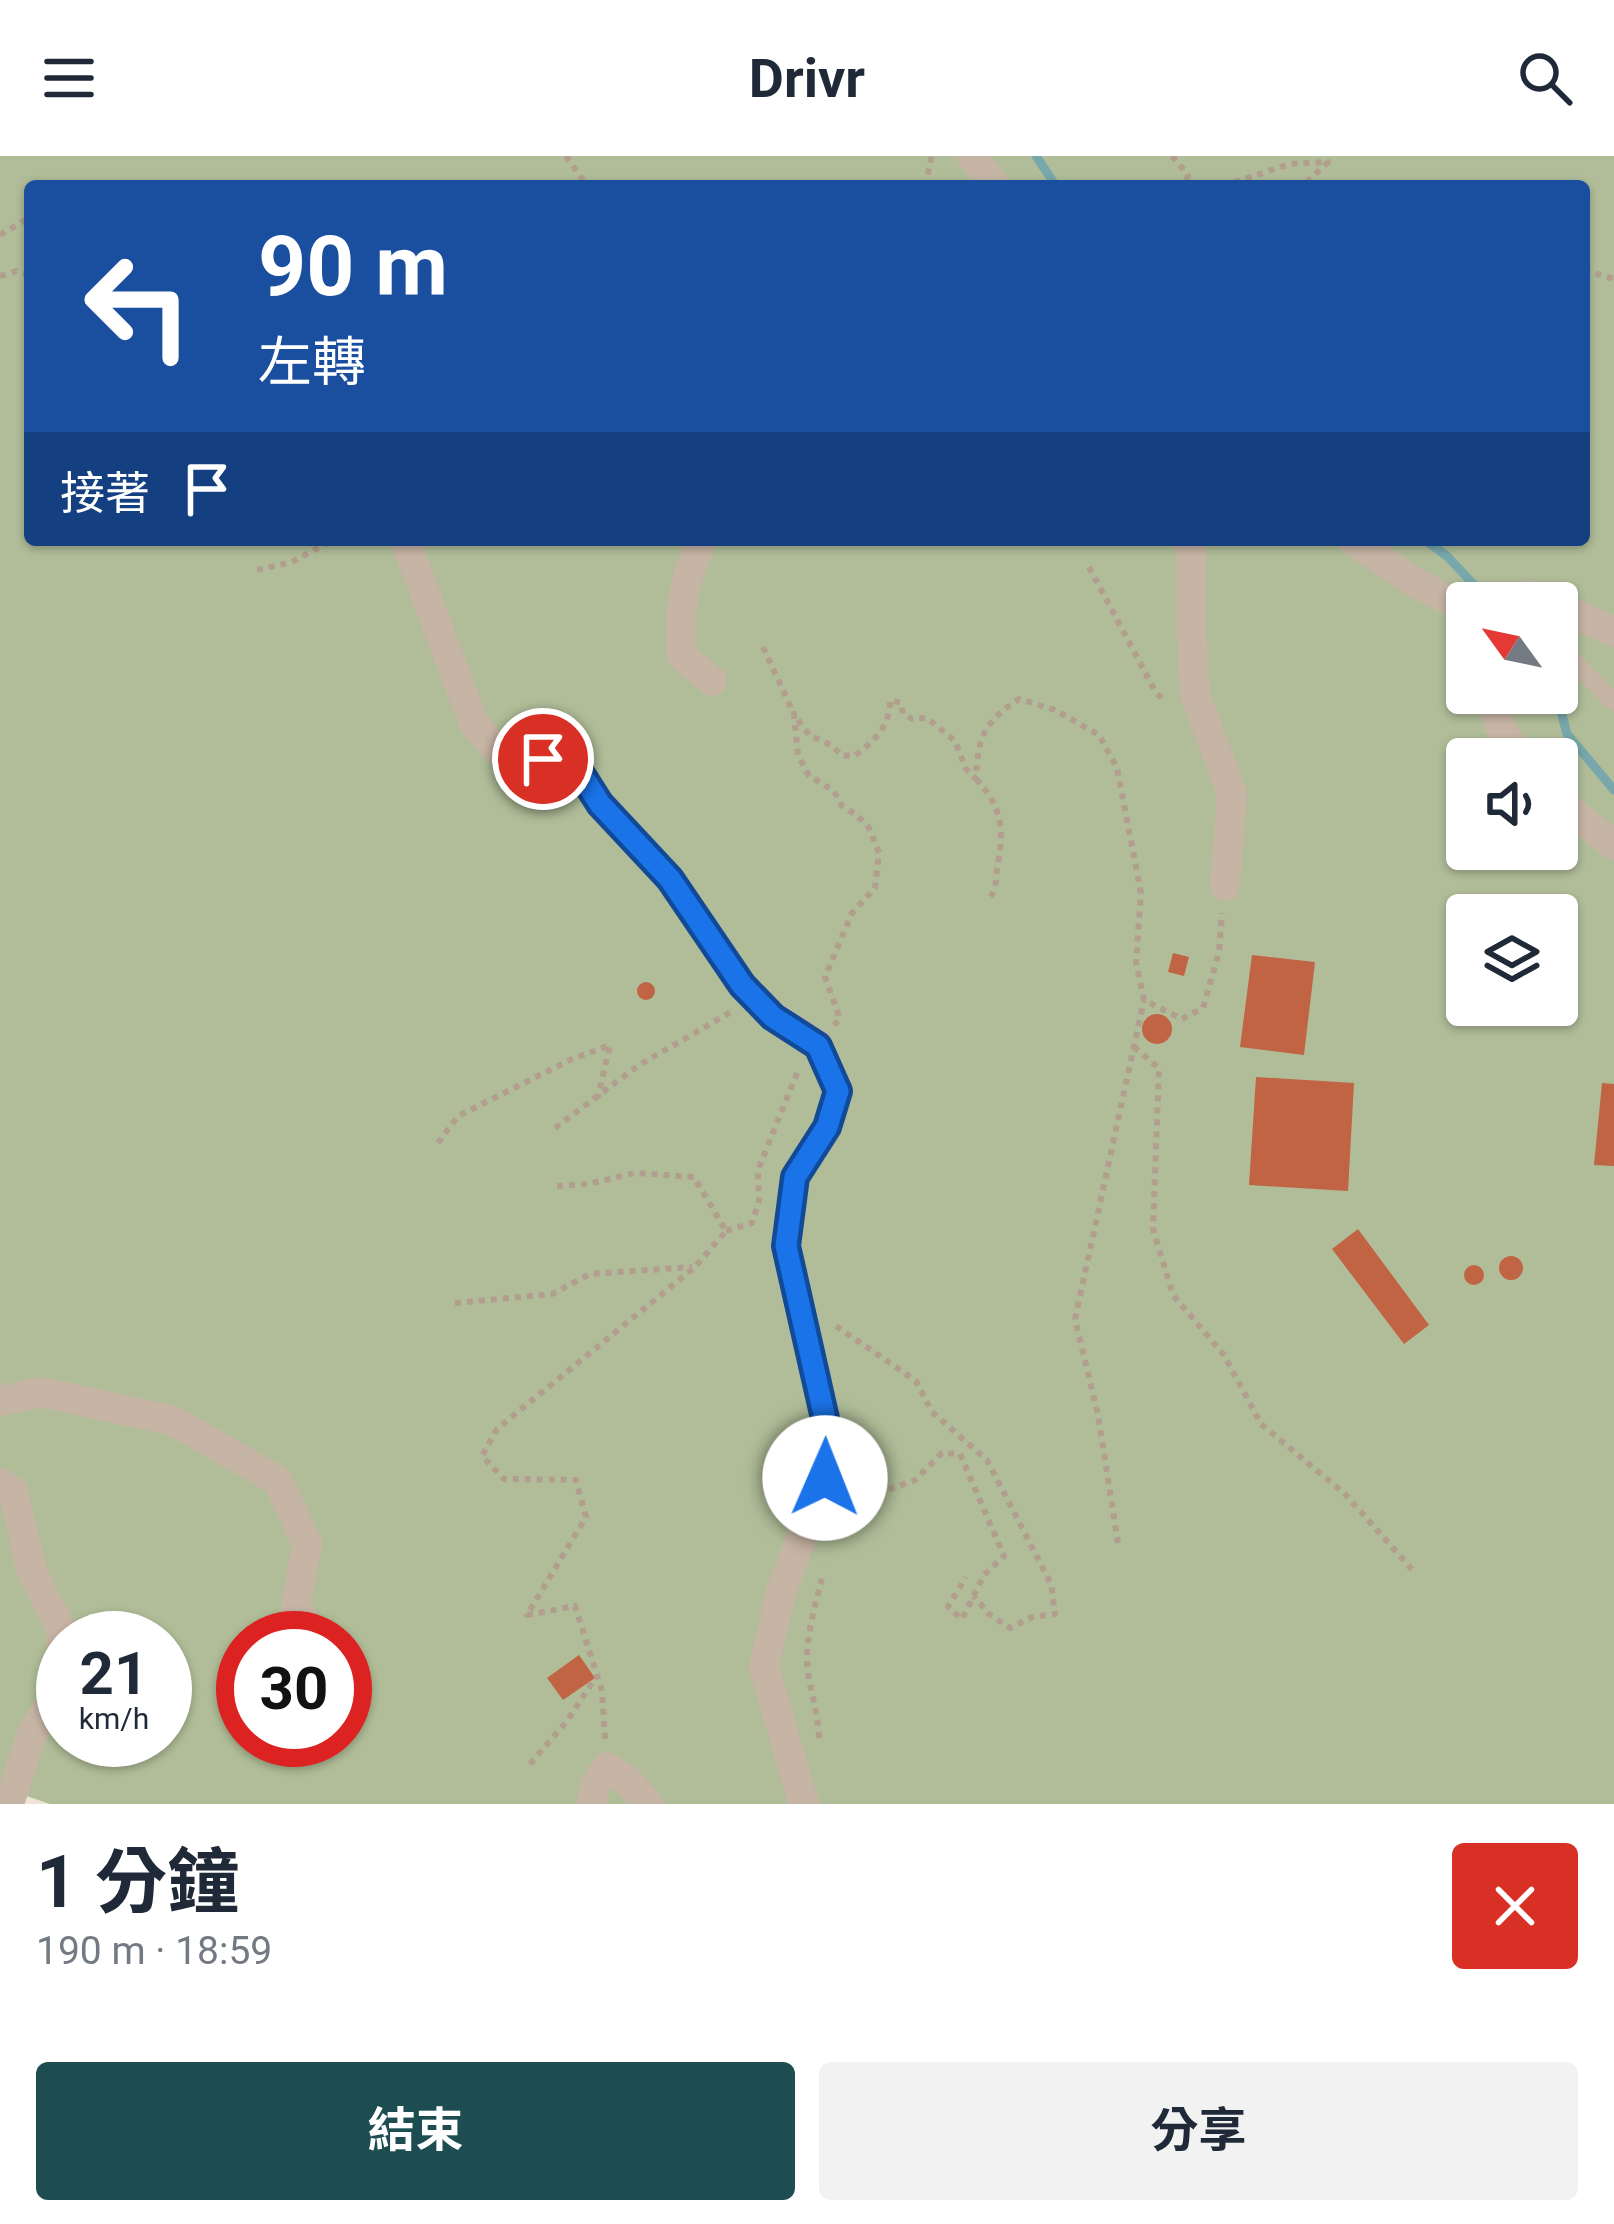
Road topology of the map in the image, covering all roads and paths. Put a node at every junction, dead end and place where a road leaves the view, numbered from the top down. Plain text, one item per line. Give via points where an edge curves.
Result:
1 (972, 156) edge
2 (1172, 156) edge
3 (990, 180) edge
4 (1187, 180) edge
5 (1242, 180) edge
6 (1309, 180) edge
7 (322, 546) edge
8 (407, 546) edge
9 (699, 546) edge
10 (1189, 546) edge
11 (1361, 546) edge
12 (1090, 567) dead end
13 (256, 570) dead end
14 (1446, 599) edge
15 (1578, 617) edge
16 (1614, 632) edge
17 (763, 647) dead end
18 (1578, 666) edge
19 (712, 680) dead end
20 (1614, 702) edge
21 (1169, 706) dead end
22 (794, 714) junction
23 (976, 779) junction
24 (1578, 817) edge
25 (1614, 845) edge
26 (1225, 886) joint
27 (988, 902) dead end
28 (754, 998) junction
29 (1144, 1000) junction
30 (818, 1046) junction
31 (1134, 1047) junction
32 (598, 1097) junction
33 (555, 1128) dead end
34 (438, 1143) dead end
35 (557, 1186) dead end
36 (726, 1232) junction
37 (694, 1267) junction
38 (455, 1303) dead end
39 (802, 1306) junction
40 (0, 1401) edge
41 (0, 1483) edge
42 (833, 1534) dead end
43 (1118, 1543) dead end
44 (828, 1555) dead end
45 (1416, 1574) dead end
46 (966, 1577) dead end
47 (974, 1596) junction
48 (298, 1611) edge
49 (595, 1678) junction
50 (819, 1744) dead end
51 (530, 1764) dead end
52 (607, 1767) junction
53 (9, 1804) edge
54 (592, 1804) edge
55 (648, 1804) edge
56 (804, 1804) edge

1 - 3 street
2 - 4 path
5 - 6 path via 1328,162
7 - 13 path
8 - 28 street via 475,724 498,751 579,771 670,879
9 - 19 street via 677,622 682,656
10 - 26 street via 1196,694 1232,794
11 - 14 street
12 - 21 path
15 - 16 street
17 - 22 path
18 - 20 lane
22 - 23 path via 809,735 854,756 890,716 890,700 901,703 903,714 927,718 955,741
22 - 30 path via 809,776 857,814 879,853 875,888 852,913 825,977 840,1018
23 - 27 path via 1004,842
23 - 29 path via 988,721 1019,699 1099,735 1117,768 1141,893 1136,962
24 - 25 street
26 - 29 path via 1203,1008 1182,1019
28 - 30 street
28 - 32 path
29 - 31 path
30 - 36 path via 781,1108 758,1170 752,1223
30 - 39 street via 838,1091 827,1127 795,1177 786,1246
31 - 43 path via 1075,1319
31 - 45 path via 1159,1068 1153,1229 1174,1294 1224,1355 1261,1424 1345,1494
32 - 33 path
32 - 34 path via 610,1045 458,1116
35 - 36 path via 635,1173 694,1177
36 - 37 path
37 - 38 path via 590,1274 551,1294
37 - 49 path via 497,1429 482,1456 504,1478 576,1480 586,1517 527,1615 575,1606
39 - 47 path via 916,1381 932,1412 987,1460 1051,1584 1055,1614 1010,1628
39 - 56 street via 826,1423 825,1478 781,1591 764,1668
40 - 48 street via 42,1392 173,1421 278,1480 307,1544
41 - 53 street via 13,1491 32,1572 61,1629 63,1671
42 - 47 path via 860,1500 915,1480 942,1453 960,1454 1004,1556
44 - 50 path via 807,1659
46 - 47 path via 948,1607 962,1619
49 - 51 path
49 - 52 path
52 - 54 street
52 - 55 street

